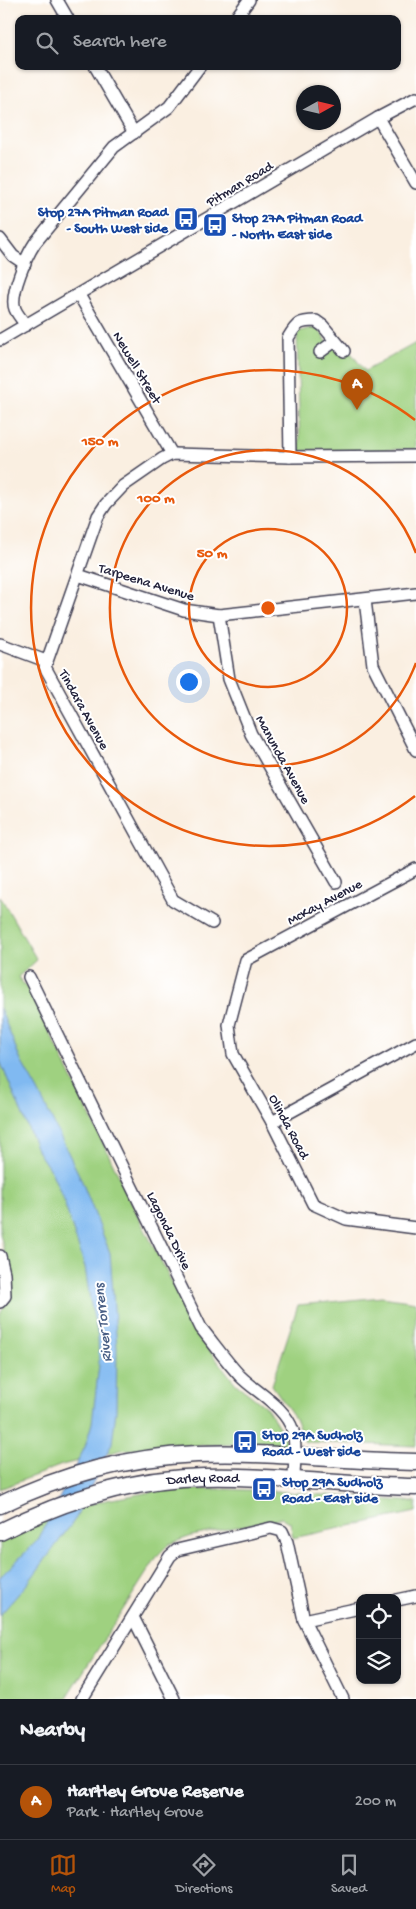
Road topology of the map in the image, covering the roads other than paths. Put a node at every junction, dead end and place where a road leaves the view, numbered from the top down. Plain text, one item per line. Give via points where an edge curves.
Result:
1 (57, 0) edge
2 (249, 0) edge
3 (66, 15) edge
4 (238, 15) edge
5 (98, 70) edge
6 (197, 70) edge
7 (416, 98) edge
8 (378, 118) junction
9 (134, 132) junction
10 (416, 183) edge
11 (0, 239) edge
12 (26, 264) junction
13 (79, 295) junction
14 (26, 325) junction
15 (0, 340) edge
16 (335, 341) junction
17 (344, 351) dead end
18 (320, 352) dead end
19 (172, 454) junction
20 (416, 456) edge
21 (290, 457) junction
22 (78, 575) junction
23 (416, 593) edge
24 (365, 600) junction
25 (218, 614) junction
26 (0, 644) edge
27 (46, 661) junction
28 (416, 750) edge
29 (416, 869) edge
30 (336, 882) dead end
31 (212, 922) dead end
32 (246, 960) joint
33 (29, 977) dead end
34 (416, 1043) edge
35 (272, 1122) junction
36 (416, 1228) edge
37 (0, 1256) edge
38 (0, 1302) edge
39 (294, 1456) junction
40 (416, 1462) edge
41 (294, 1480) junction
42 (416, 1487) edge
43 (0, 1505) edge
44 (7, 1528) edge
45 (416, 1596) edge
46 (401, 1599) edge
47 (356, 1609) edge
48 (133, 1618) junction
49 (304, 1620) junction
50 (82, 1699) edge
51 (174, 1699) edge
52 (343, 1699) edge

1 - 3 street
2 - 4 street
5 - 9 street
6 - 9 street via 169,107
7 - 8 street, Pitman Road
8 - 10 street
8 - 13 street, Pitman Road
9 - 12 street via 105,157 35,243
11 - 12 street via 13,256
12 - 14 street via 16,286 14,302 14,308
13 - 14 street, Pitman Road
13 - 19 street, Newell Street
14 - 15 street, Pitman Road
16 - 17 street
16 - 18 street
16 - 21 street via 316,321 302,321 288,338
19 - 21 street
19 - 22 street, Tindara Avenue via 136,476 106,504 93,528
20 - 21 street
22 - 25 street, Tarpeena Avenue via 184,610
22 - 27 street, Tindara Avenue
23 - 24 street, Tarpeena Avenue
24 - 25 street, Tarpeena Avenue
24 - 28 street via 373,665
25 - 30 street, Manunda Avenue via 229,679 251,734
26 - 27 street
27 - 31 street, Tindara Avenue via 44,667 173,900
29 - 32 street, McKay Avenue
32 - 35 street, Olinda Road via 229,1025 233,1054
33 - 39 street, Lagonda Drive via 201,1328 240,1376 281,1411 292,1430
34 - 35 street
35 - 36 street, Olinda Road via 313,1204 346,1219
37 - 38 street via 5,1296
39 - 40 main road, Darley Road
39 - 41 street, Lagonda Drive
39 - 43 main road, Darley Road via 198,1454 125,1463 92,1470
41 - 42 main road, Darley Road
41 - 44 main road, Darley Road via 203,1477 119,1487 72,1500
45 - 46 street
47 - 49 street
48 - 49 street via 170,1556 177,1550 272,1528 282,1532 287,1542
48 - 50 street
48 - 51 street
49 - 52 street

